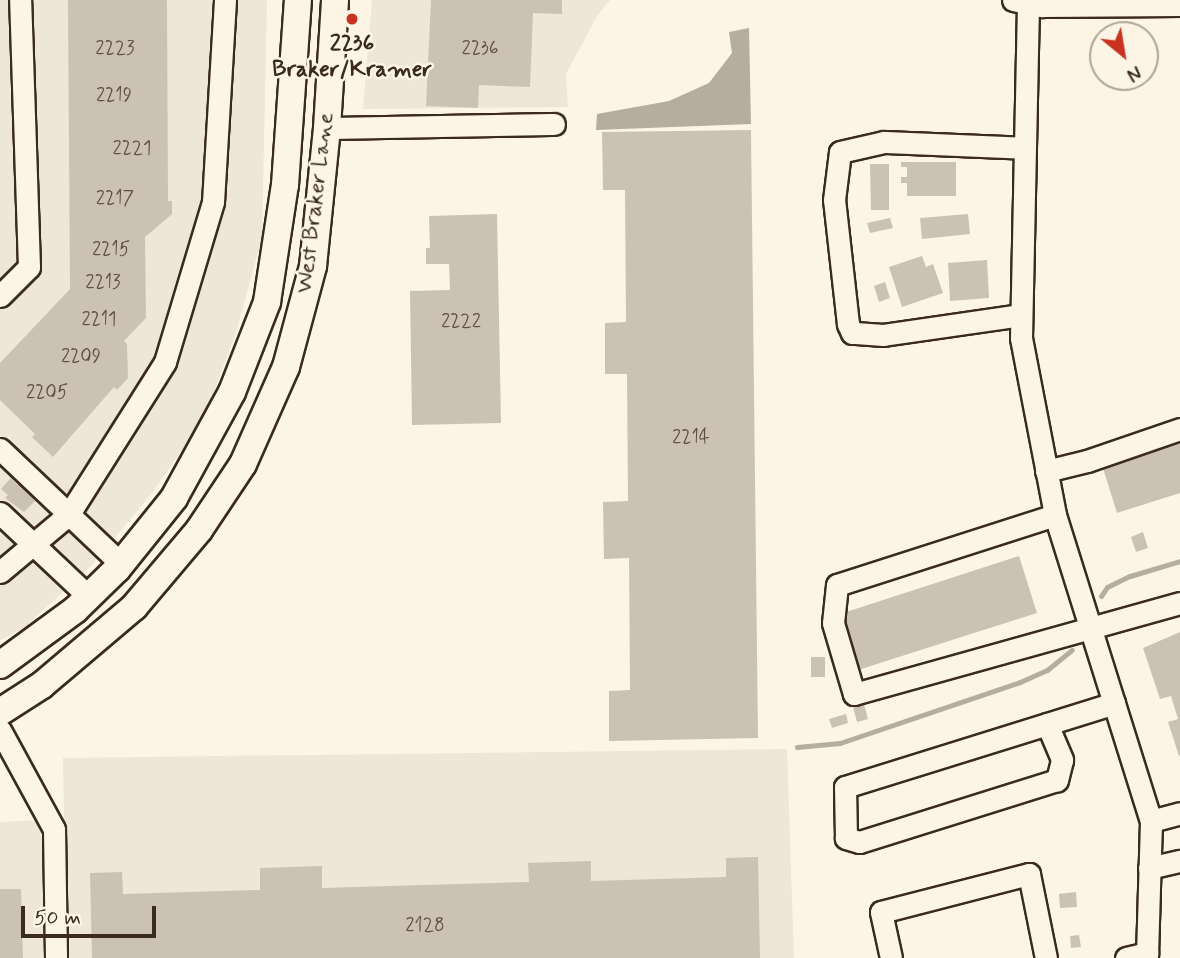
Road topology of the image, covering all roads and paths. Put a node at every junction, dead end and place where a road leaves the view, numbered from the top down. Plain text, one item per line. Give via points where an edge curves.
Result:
1 (20, 0) edge
2 (225, 0) edge
3 (298, 0) edge
4 (335, 0) edge
5 (1020, 2) edge
6 (1180, 5) edge
7 (554, 124) dead end
8 (327, 128) junction
9 (288, 130) junction
10 (1025, 149) junction
11 (0, 296) edge
12 (1021, 315) junction
13 (1180, 429) edge
14 (0, 449) edge
15 (1046, 471) junction
16 (0, 513) edge
17 (69, 514) junction
18 (1055, 515) junction
19 (35, 546) junction
20 (121, 564) junction
21 (0, 572) edge
22 (150, 588) junction
23 (89, 597) junction
24 (1180, 603) edge
25 (119, 621) junction
26 (1089, 628) junction
27 (0, 665) edge
28 (1114, 703) junction
29 (0, 712) edge
30 (1047, 724) junction
31 (0, 730) edge
32 (1180, 813) edge
33 (1151, 821) junction
34 (1180, 860) edge
35 (1149, 868) junction
36 (1140, 956) edge
37 (56, 958) edge
38 (891, 958) edge
39 (1046, 958) edge

1 - 11 street via 29,267
2 - 17 street via 213,202 165,362
3 - 9 main road, West Braker Lane
4 - 8 main road, West Braker Lane
5 - 6 street
5 - 10 street
7 - 8 street
8 - 9 main road
8 - 22 main road, West Braker Lane via 313,266 286,367 243,464 199,530
9 - 20 main road, West Braker Lane via 285,185 267,302 232,392 174,498
10 - 12 street
10 - 12 street via 884,142 839,152 834,200 852,333 883,335
12 - 15 street via 1021,338
13 - 15 street
14 - 17 street
15 - 18 street
16 - 19 street
17 - 19 street
17 - 20 street
18 - 26 street
18 - 26 street via 837,585 833,624 853,694
19 - 21 street
19 - 23 street
20 - 22 main road
20 - 23 main road, West Braker Lane
22 - 25 main road, West Braker Lane
23 - 25 main road
23 - 27 main road, West Braker Lane
24 - 26 street
25 - 29 main road, West Braker Lane via 42,685
26 - 28 street
28 - 30 street
28 - 33 street
30 - 30 street via 1062,760 1057,780 859,842 846,838 845,787
31 - 37 street via 54,829
32 - 33 street
33 - 35 street
34 - 35 street
35 - 36 street
38 - 39 street via 881,912 1030,874

